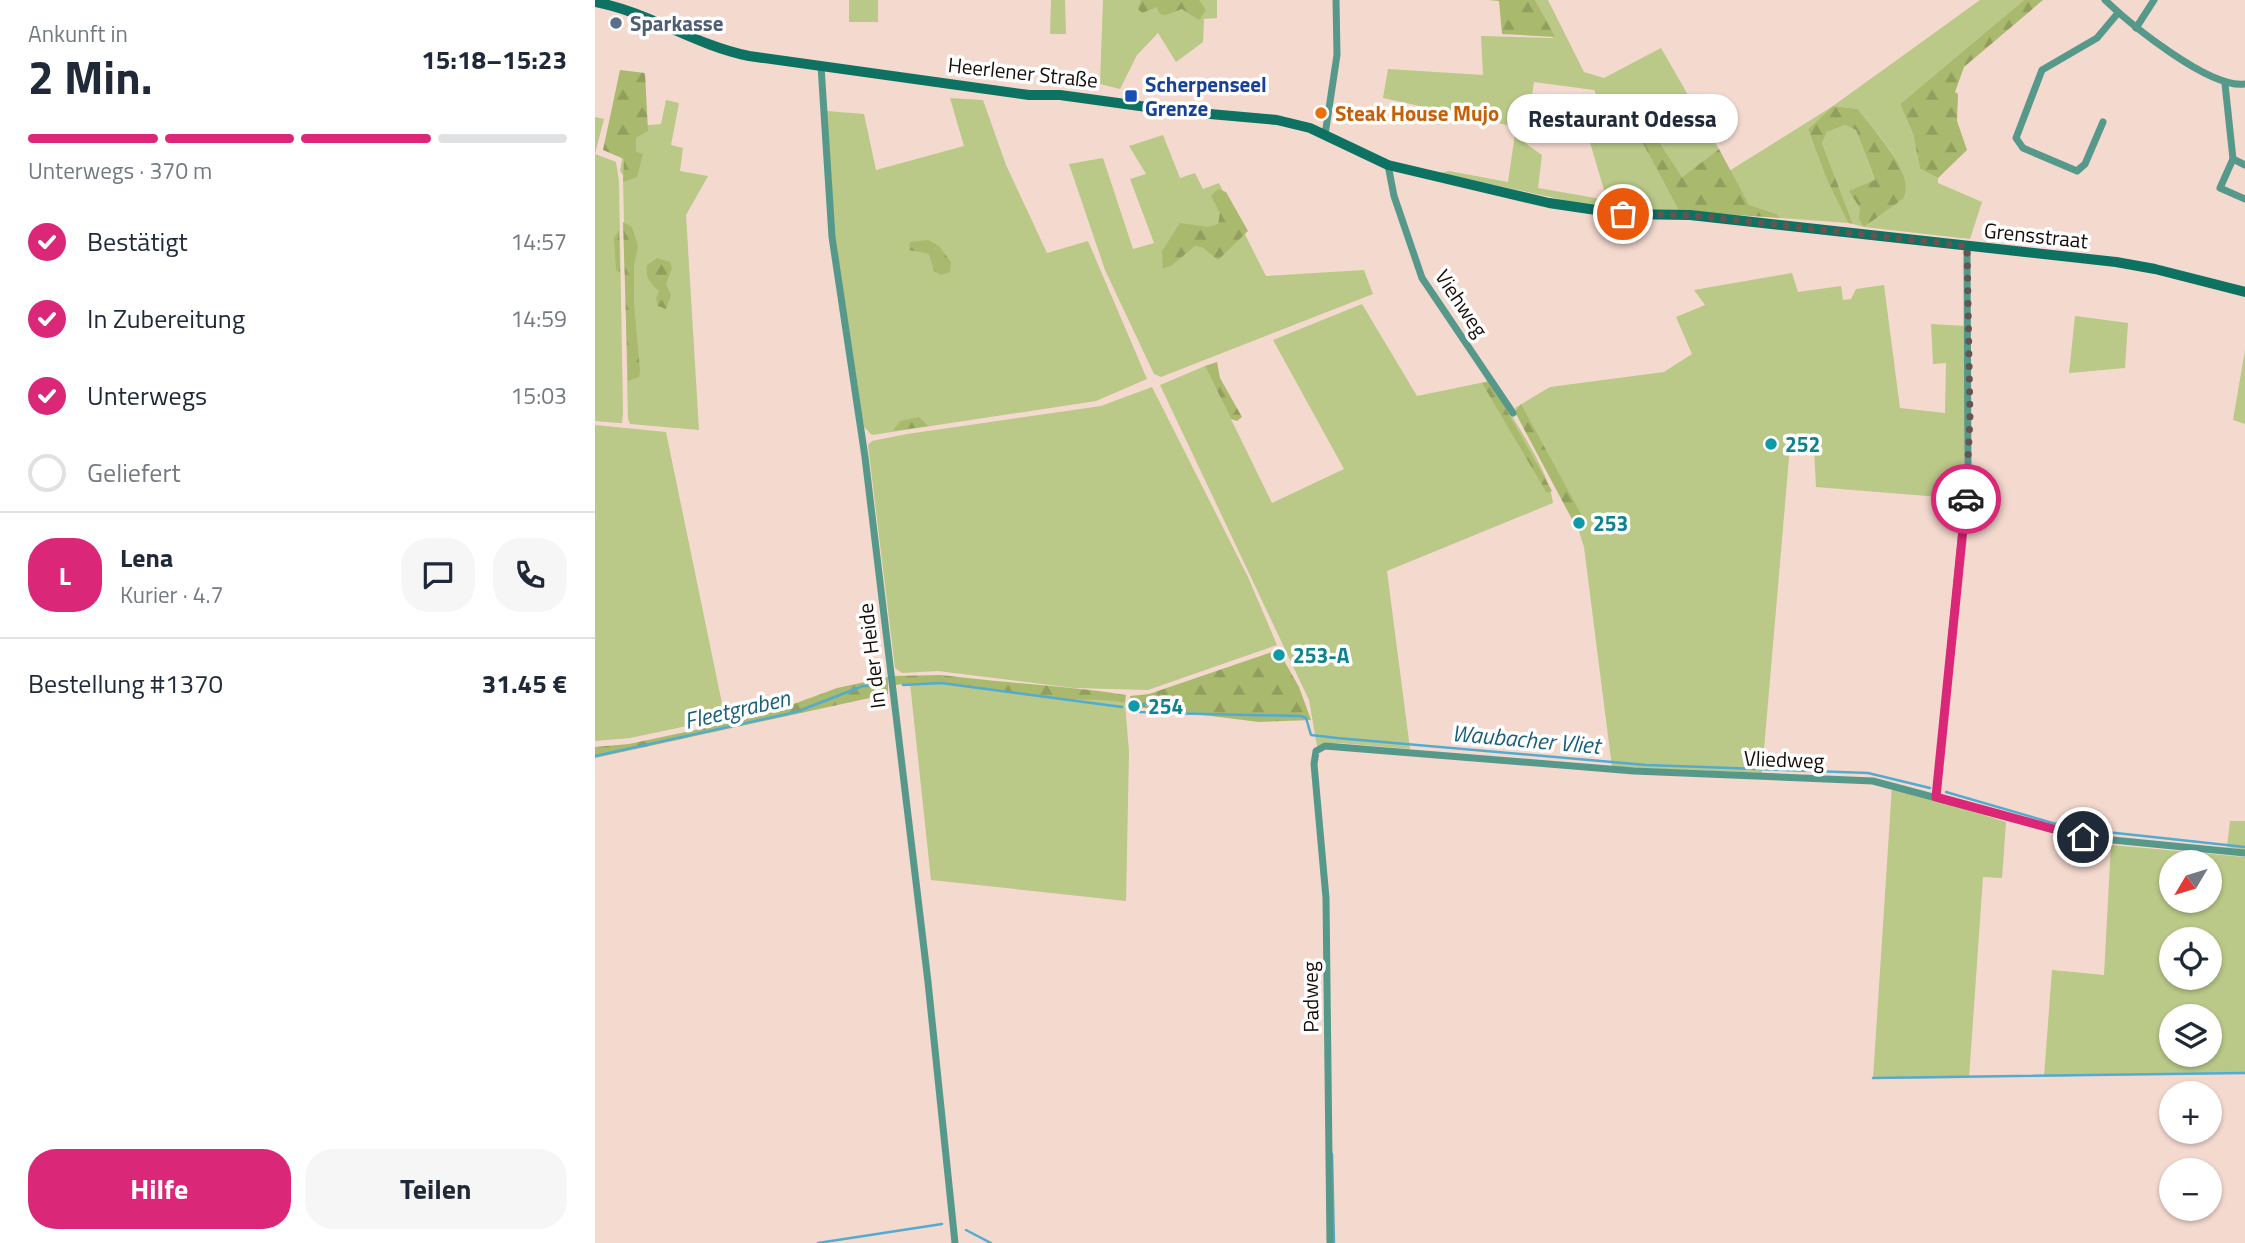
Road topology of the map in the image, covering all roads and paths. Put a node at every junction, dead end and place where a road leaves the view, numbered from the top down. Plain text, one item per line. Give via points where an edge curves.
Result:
1 (1336, 0) edge
2 (2105, 0) edge
3 (2154, 0) edge
4 (595, 2) edge
5 (2118, 13) junction
6 (2136, 28) junction
7 (821, 66) junction
8 (2225, 83) junction
9 (2245, 84) edge
10 (2103, 122) dead end
11 (1325, 135) junction
12 (2233, 159) junction
13 (1388, 165) junction
14 (2245, 165) edge
15 (2245, 200) edge
16 (1654, 215) joint
17 (1967, 246) junction
18 (2245, 292) edge
19 (1513, 413) dead end
20 (1316, 751) joint
21 (1936, 797) junction
22 (2245, 853) edge
23 (955, 1243) edge
24 (1330, 1243) edge

1 - 11 street via 1337,55
2 - 5 street
3 - 6 street
4 - 7 main road, Heerlener Straße via 637,13 712,48
5 - 6 street
5 - 10 street via 2097,38 2042,71 2016,138 2024,148 2077,171 2085,164
6 - 8 street
7 - 11 main road, Heerlener Straße via 1029,95 1263,118
7 - 23 street, In der Heide via 832,237 865,457
8 - 9 street
8 - 12 street
11 - 13 main road, Heerlener Straße
12 - 14 street
12 - 15 street via 2220,188
13 - 16 main road, Heerlener Straße via 1549,203
13 - 19 street, Viehweg via 1422,278
16 - 17 main road, Grensstraat via 1700,216
17 - 18 main road, Grensstraat via 2155,269
17 - 21 street via 1968,470
20 - 21 street, Vliedweg via 1341,745 1634,771 1859,779
20 - 24 street, Padweg via 1326,898
21 - 22 street, Vliedweg via 2083,837

